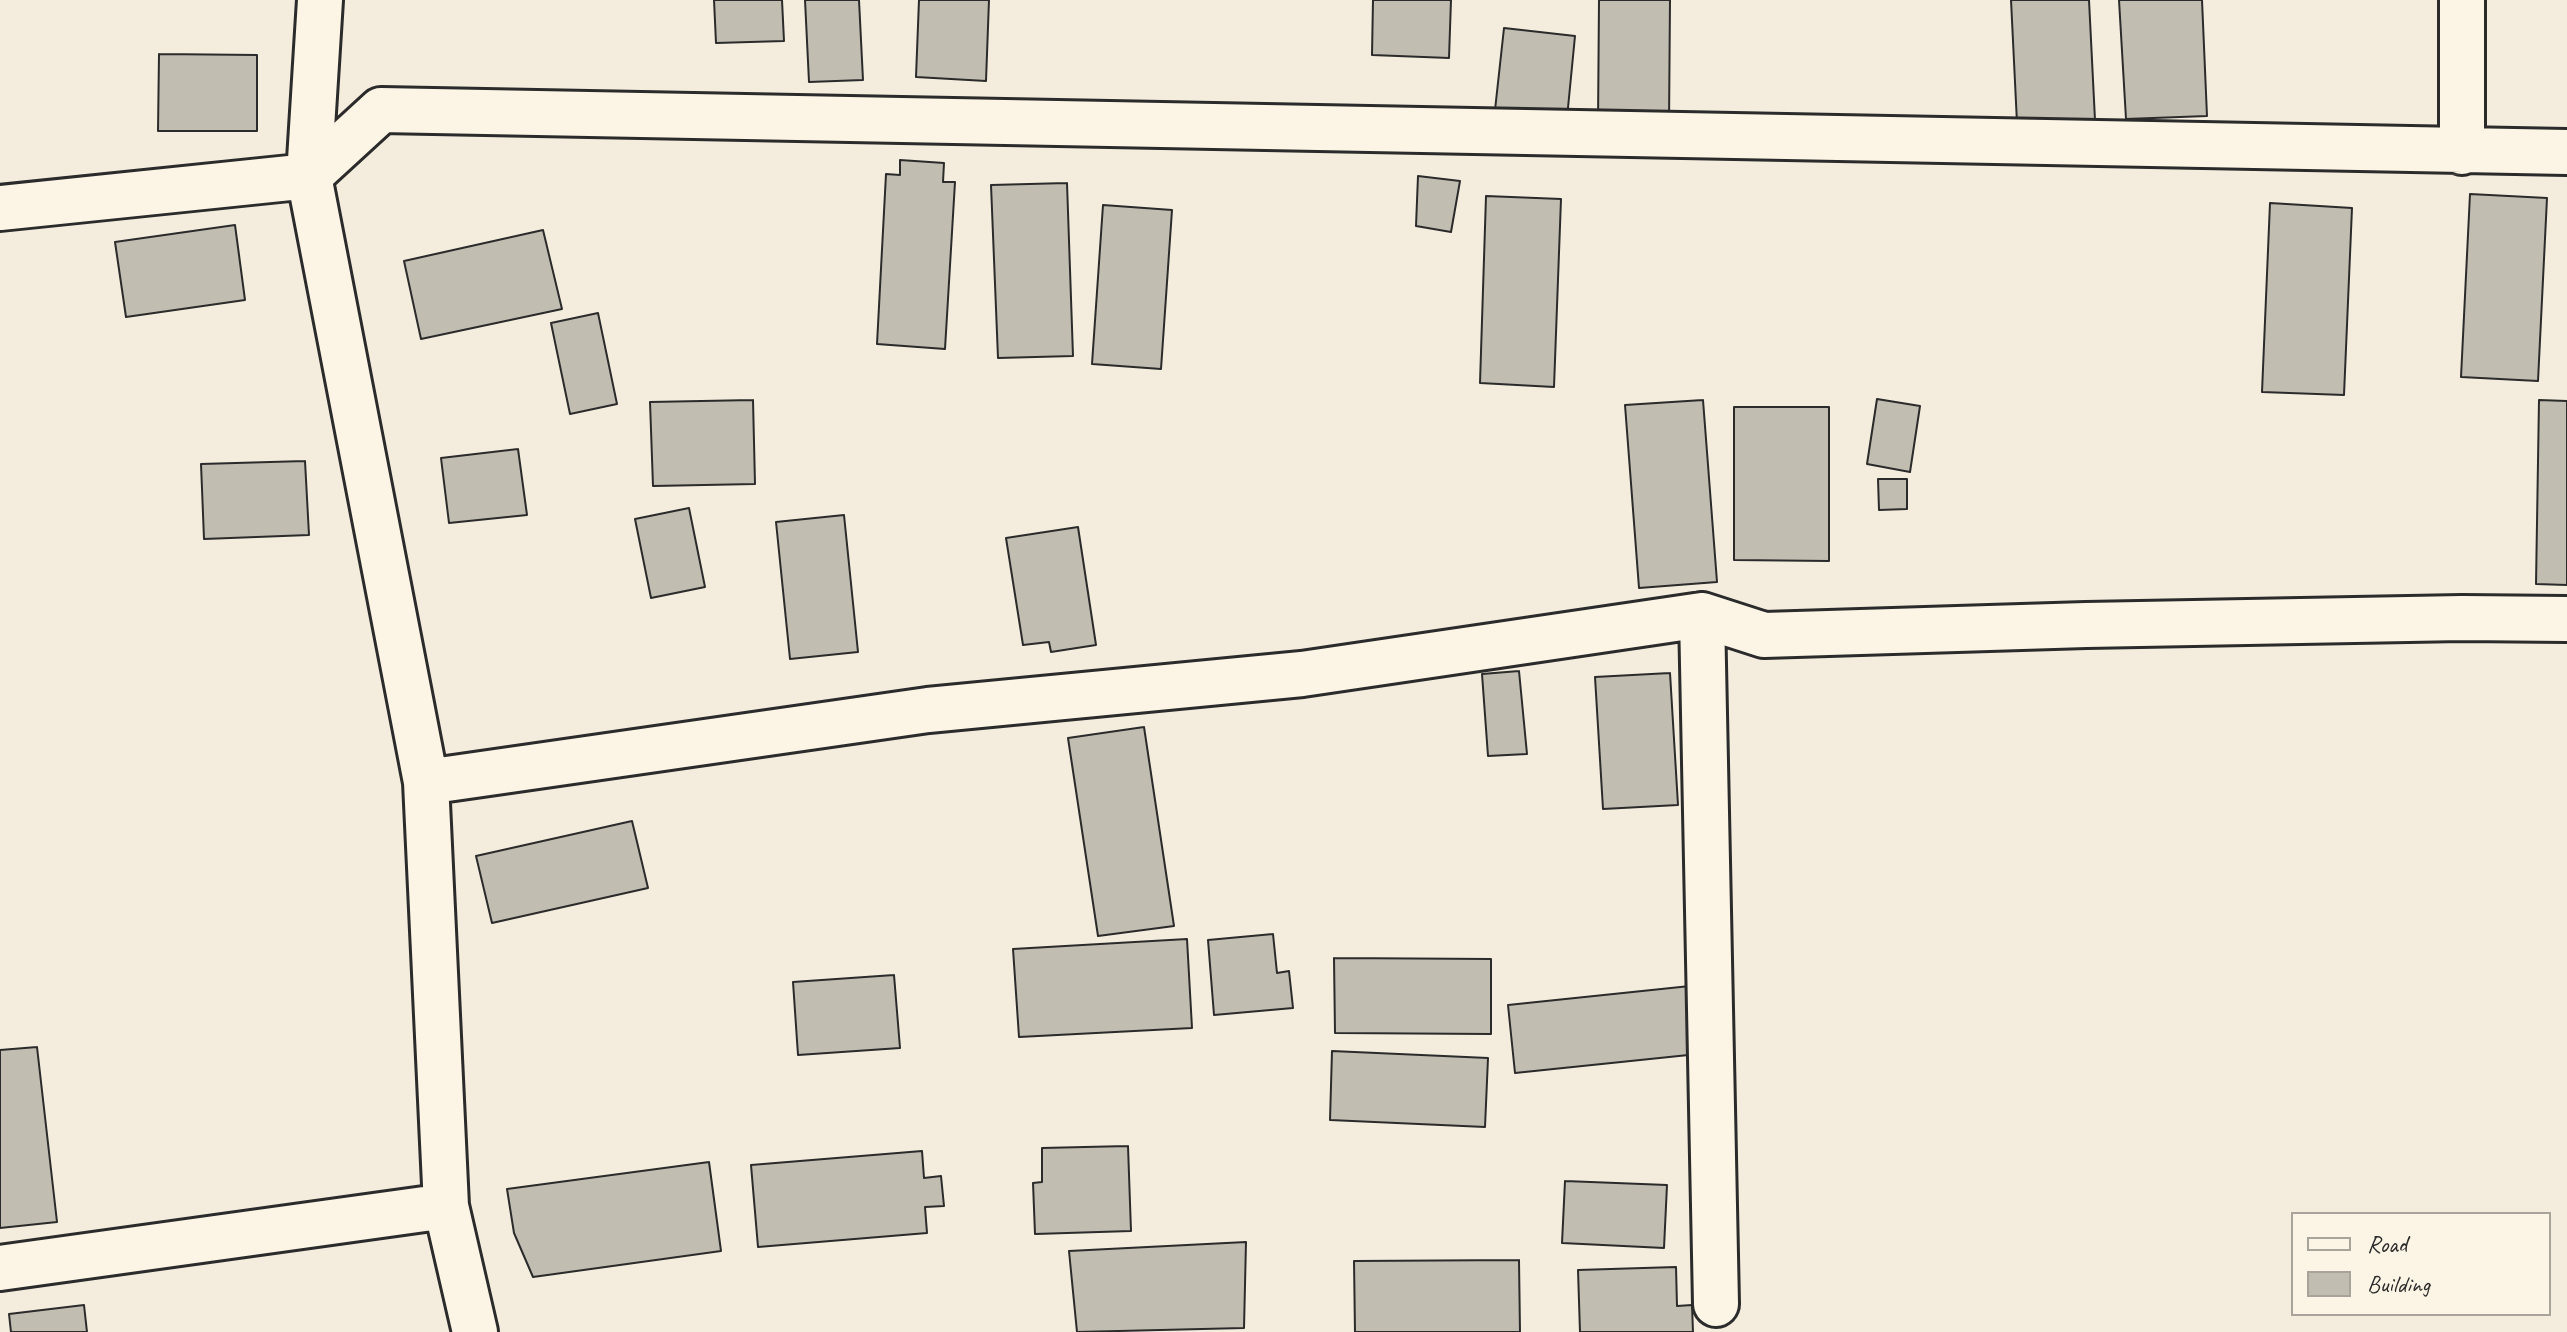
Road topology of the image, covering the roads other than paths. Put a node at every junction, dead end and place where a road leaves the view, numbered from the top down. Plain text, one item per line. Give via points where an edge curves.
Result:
1 (320, 0) edge
2 (2462, 0) edge
3 (2462, 152) junction
4 (2567, 152) edge
5 (309, 176) junction
6 (0, 208) edge
7 (1702, 615) junction
8 (2567, 619) edge
9 (426, 782) junction
10 (446, 1206) junction
11 (0, 1268) edge
12 (1716, 1304) dead end
13 (475, 1332) edge

1 - 5 street
2 - 3 street
3 - 4 street
3 - 5 street via 381,110
5 - 6 street
5 - 9 street
7 - 8 street via 1764,635
7 - 9 street via 1302,674 928,710
7 - 12 street
9 - 10 street
10 - 11 street
10 - 13 street

